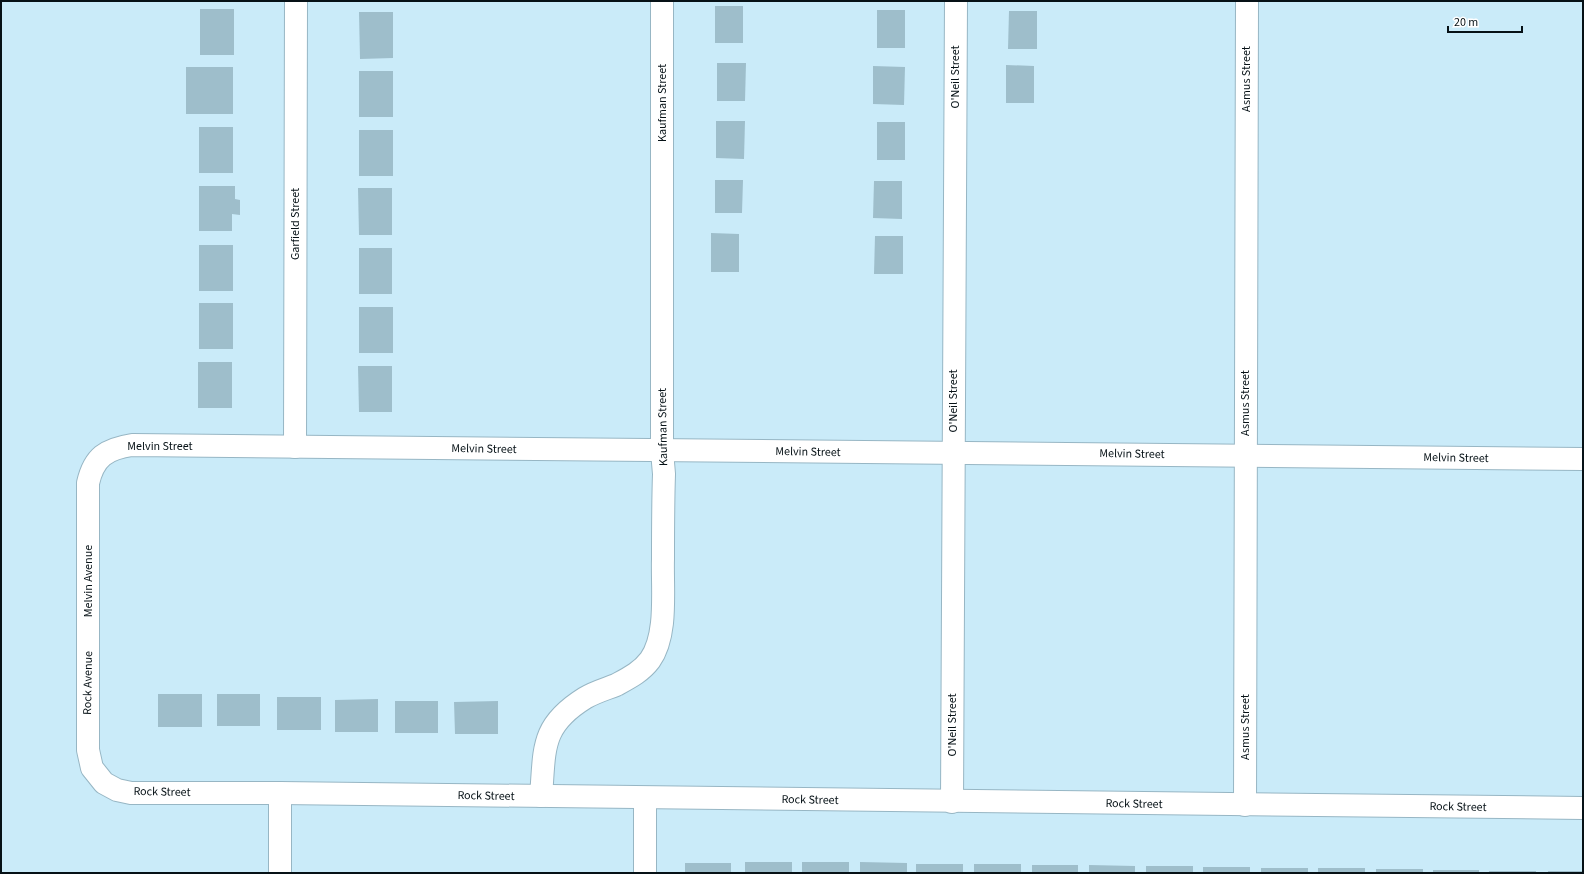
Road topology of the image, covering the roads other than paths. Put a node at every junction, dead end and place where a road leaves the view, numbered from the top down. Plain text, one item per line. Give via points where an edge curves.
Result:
1 (296, 1) edge
2 (662, 1) edge
3 (956, 1) edge
4 (1247, 1) edge
5 (295, 446) junction
6 (662, 451) junction
7 (953, 453) junction
8 (1245, 456) junction
9 (1583, 459) edge
10 (88, 518) joint
11 (89, 644) joint
12 (88, 723) joint
13 (280, 793) junction
14 (541, 796) junction
15 (645, 798) junction
16 (952, 802) junction
17 (1245, 805) junction
18 (1583, 808) edge
19 (280, 873) edge
20 (645, 873) edge

1 - 5 street, Garfield Street
2 - 6 street, Kaufman Street
3 - 7 street, O'Neil Street
4 - 8 street, Asmus Street
5 - 6 street, Melvin Street
5 - 10 street, Melvin Street via 119,447 103,454 90,472
6 - 7 street, Melvin Street
6 - 14 street, Kaufman Street via 662,619 657,647 650,660 634,675 586,697 555,723 548,735 545,749
7 - 8 street, Melvin Street
7 - 16 street, O'Neil Street
8 - 9 street, Melvin Street
8 - 17 street, Asmus Street
10 - 11 street, Melvin Avenue
11 - 12 street, Rock Avenue
12 - 13 street, Rock Street via 88,750 92,768 104,783 117,790
13 - 14 street, Rock Street
13 - 19 street
14 - 15 street, Rock Street
15 - 16 street, Rock Street
15 - 20 street
16 - 17 street, Rock Street
17 - 18 street, Rock Street

